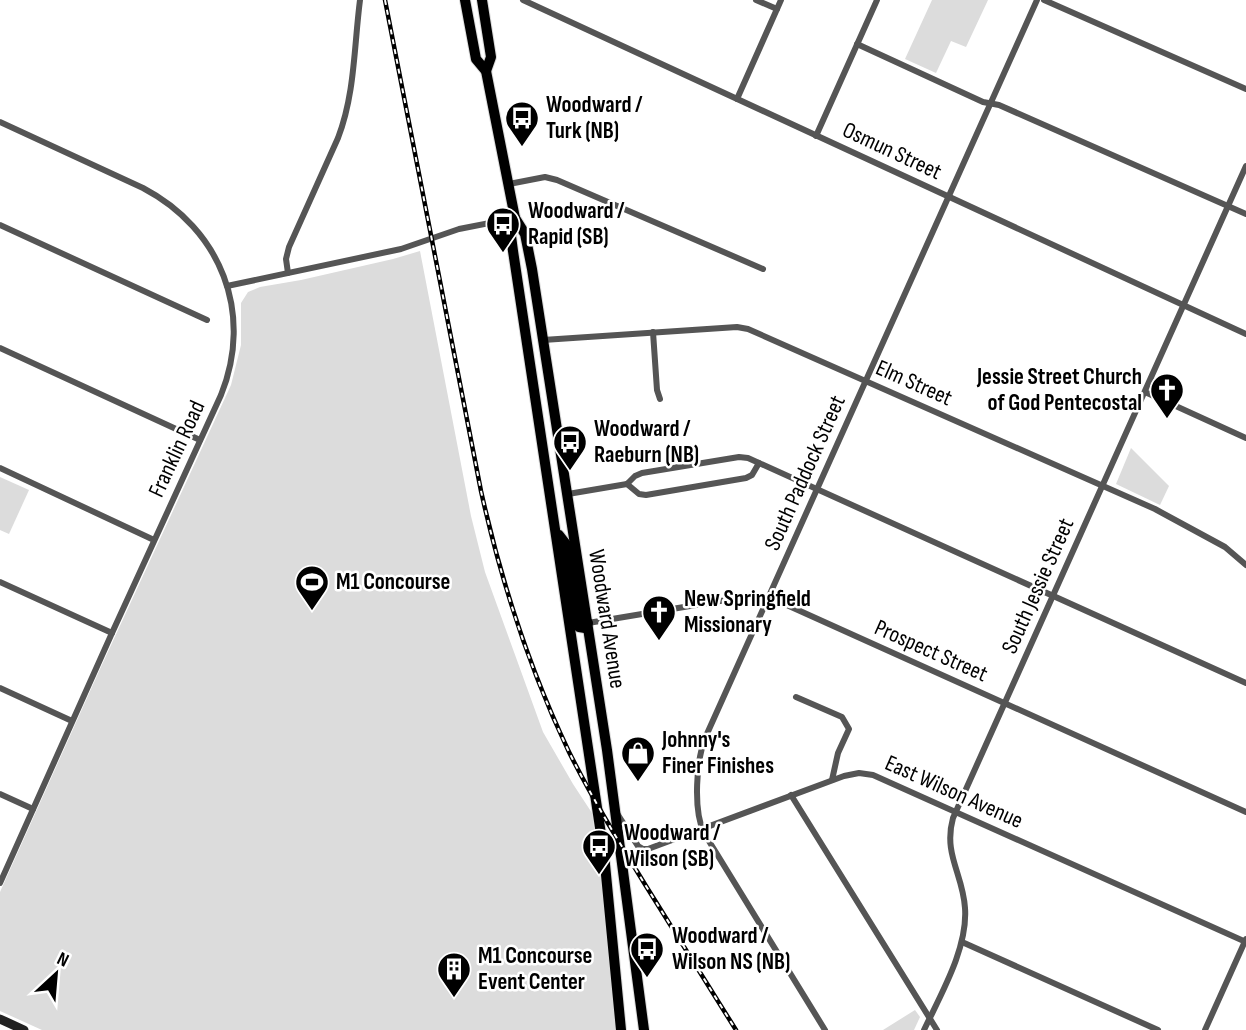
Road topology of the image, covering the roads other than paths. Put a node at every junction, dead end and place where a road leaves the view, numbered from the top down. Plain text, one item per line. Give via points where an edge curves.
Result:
1 (360, 0) edge
2 (465, 0) edge
3 (482, 0) edge
4 (523, 0) edge
5 (546, 0) edge
6 (756, 0) edge
7 (781, 0) edge
8 (877, 0) edge
9 (1037, 0) edge
10 (1044, 0) edge
11 (542, 9) junction
12 (777, 9) junction
13 (858, 44) junction
14 (486, 71) junction
15 (1246, 89) edge
16 (737, 99) junction
17 (990, 103) junction
18 (0, 122) edge
19 (816, 135) junction
20 (1246, 166) edge
21 (509, 184) junction
22 (948, 197) junction
23 (1228, 206) junction
24 (1246, 214) edge
25 (515, 218) junction
26 (1, 221) edge
27 (763, 269) dead end
28 (288, 273) junction
29 (227, 286) junction
30 (1183, 305) junction
31 (207, 320) dead end
32 (653, 332) junction
33 (1246, 334) edge
34 (543, 340) junction
35 (0, 348) edge
36 (865, 381) junction
37 (1144, 392) junction
38 (660, 400) dead end
39 (542, 437) junction
40 (1246, 438) edge
41 (200, 440) junction
42 (759, 463) junction
43 (0, 468) edge
44 (627, 484) junction
45 (1102, 486) junction
46 (817, 489) junction
47 (568, 494) junction
48 (556, 532) junction
49 (155, 540) junction
50 (1246, 565) edge
51 (0, 582) edge
52 (1053, 596) junction
53 (769, 597) junction
54 (588, 623) junction
55 (111, 633) junction
56 (1246, 683) edge
57 (0, 688) edge
58 (796, 696) dead end
59 (1004, 704) junction
60 (72, 721) junction
61 (832, 780) junction
62 (0, 794) edge
63 (791, 795) junction
64 (33, 809) junction
65 (956, 811) junction
66 (616, 812) junction
67 (1246, 812) edge
68 (702, 829) junction
69 (0, 883) edge
70 (1246, 941) edge
71 (962, 942) junction
72 (930, 1018) junction
73 (0, 1019) edge
74 (24, 1030) edge
75 (621, 1030) edge
76 (644, 1030) edge
77 (825, 1030) edge
78 (924, 1030) edge
79 (937, 1030) edge
80 (1158, 1030) edge
81 (1205, 1030) edge

1 - 28 street via 344,120 289,247
2 - 14 main road, Woodward Avenue via 476,59
3 - 14 main road, Woodward Avenue via 491,57
4 - 11 street, Osmun Street
5 - 11 street
6 - 12 street
7 - 12 street
8 - 13 street
9 - 17 street, South Paddock Street
10 - 15 street
11 - 16 street, Osmun Street
12 - 16 street
13 - 17 street
13 - 19 street
14 - 21 main road, Woodward Avenue
16 - 19 street, Osmun Street
17 - 22 street, South Paddock Street
17 - 23 street
18 - 29 street, Franklin Road via 165,201 202,236
19 - 22 street, Osmun Street
20 - 23 street, South Jessie Street
21 - 25 main road, Woodward Avenue
21 - 27 street via 545,177 557,180
22 - 30 street, Osmun Street
22 - 36 street, South Paddock Street
23 - 24 street
23 - 30 street, South Jessie Street
25 - 28 street
25 - 34 main road, Woodward Avenue via 525,234
25 - 39 main road, Woodward Avenue via 511,236
26 - 31 street
28 - 29 street
29 - 41 street, Franklin Road via 234,323 231,360
30 - 33 street, Osmun Street
30 - 37 street, South Jessie Street
32 - 34 street, Elm Street
32 - 36 street, Elm Street via 748,329
32 - 38 street
34 - 47 main road, Woodward Avenue
35 - 41 street
36 - 45 street, Elm Street
36 - 46 street, South Paddock Street
37 - 40 street
37 - 45 street, South Jessie Street
39 - 47 main road via 546,433 552,436 560,488
39 - 48 main road, Woodward Avenue
41 - 49 street, Franklin Road
42 - 44 street via 745,457 727,459 642,473
42 - 44 street via 746,478 646,495
42 - 46 street
43 - 49 street
44 - 47 street
45 - 50 street, Elm Street via 1210,538
45 - 52 street, South Jessie Street
46 - 52 street
46 - 53 street, South Paddock Street
47 - 54 main road, Woodward Avenue
48 - 54 main road via 566,544 579,627
48 - 75 main road, Woodward Avenue via 604,854
49 - 55 street, Franklin Road
51 - 55 street
52 - 56 street
52 - 59 street, South Jessie Street
53 - 54 street, Prospect Street via 756,595
53 - 59 street, Prospect Street
53 - 68 street, South Paddock Street via 701,751 698,806
54 - 66 main road, Woodward Avenue
55 - 60 street, Franklin Road
57 - 60 street
58 - 61 street via 842,717 849,729
59 - 65 street, South Jessie Street
59 - 67 street, Prospect Street
60 - 64 street, Franklin Road
61 - 63 street, East Wilson Avenue
61 - 65 street, East Wilson Avenue via 854,773 873,775
62 - 64 street
63 - 68 street, East Wilson Avenue
63 - 72 street
64 - 69 street, Franklin Road
65 - 70 street, East Wilson Avenue
65 - 71 street, South Jessie Street via 950,846 965,900
66 - 68 street, East Wilson Avenue via 643,849
66 - 76 main road, Woodward Avenue
68 - 77 street, South Paddock Street
70 - 81 street
71 - 72 street, South Jessie Street
71 - 80 street
72 - 78 street, South Jessie Street
72 - 79 street
73 - 74 street

